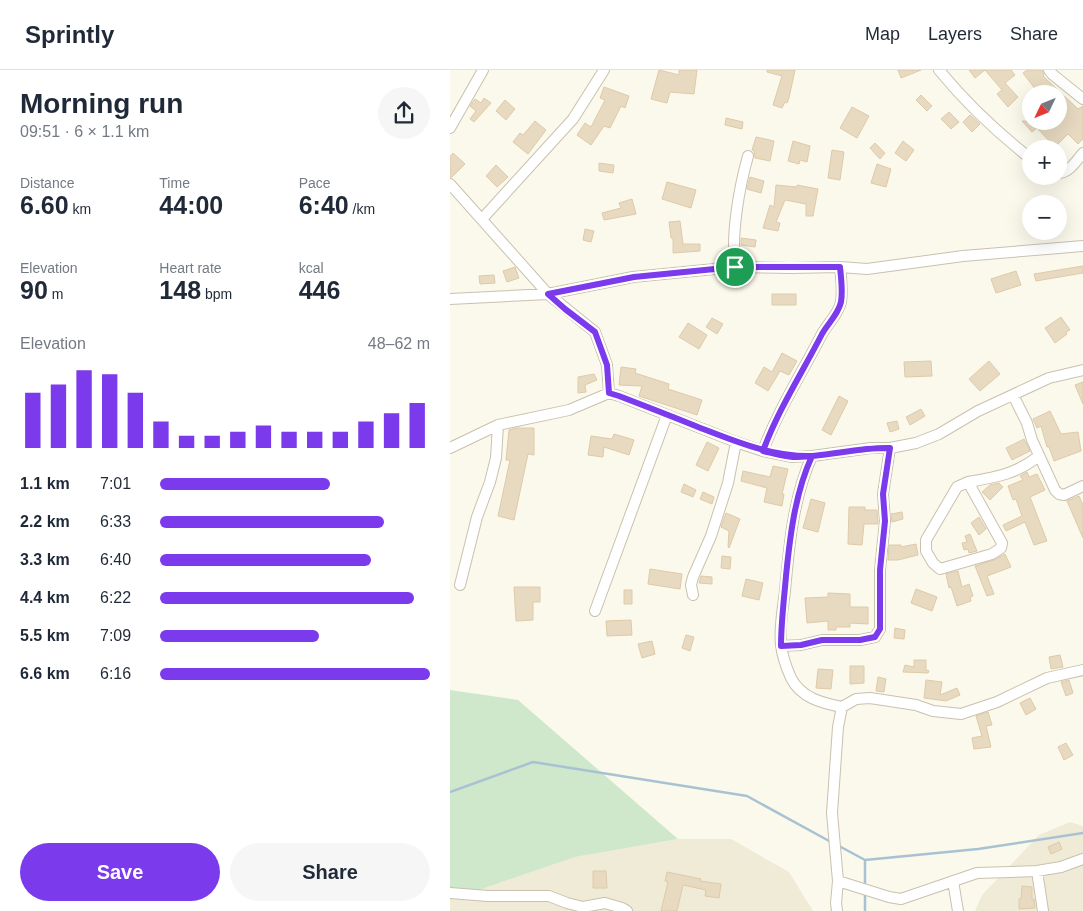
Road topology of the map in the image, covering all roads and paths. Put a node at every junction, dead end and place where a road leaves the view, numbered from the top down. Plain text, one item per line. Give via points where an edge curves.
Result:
1 (483, 70) edge
2 (604, 70) edge
3 (939, 70) edge
4 (1050, 70) edge
5 (1083, 99) edge
6 (450, 128) edge
7 (1022, 152) edge
8 (1083, 153) edge
9 (748, 156) dead end
10 (1067, 170) edge
11 (450, 184) edge
12 (482, 219) junction
13 (1083, 246) edge
14 (735, 267) junction
15 (840, 267) junction
16 (548, 294) junction
17 (450, 299) edge
18 (1083, 370) edge
19 (609, 393) junction
20 (1013, 395) junction
21 (667, 415) junction
22 (498, 425) junction
23 (736, 442) junction
24 (450, 448) edge
25 (890, 448) junction
26 (763, 451) junction
27 (812, 456) junction
28 (1039, 456) junction
29 (968, 482) junction
30 (1083, 486) edge
31 (460, 585) dead end
32 (693, 595) dead end
33 (595, 611) dead end
34 (781, 646) junction
35 (1083, 670) edge
36 (842, 707) junction
37 (1083, 860) edge
38 (1037, 871) junction
39 (838, 881) junction
40 (953, 881) junction
41 (450, 893) edge
42 (627, 911) edge
43 (837, 911) edge
44 (958, 911) edge
45 (1043, 911) edge

1 - 6 street
2 - 12 street via 573,120
3 - 7 street
4 - 5 street
8 - 10 street
9 - 14 street via 734,237
11 - 12 street
12 - 16 street
13 - 15 street via 963,256 867,269
14 - 15 street
14 - 16 street via 634,277
15 - 26 street via 838,312 794,384
16 - 17 street
16 - 19 street via 595,332 607,365
18 - 20 street via 1049,378
19 - 21 street
19 - 22 street via 569,410
20 - 25 street via 939,434
20 - 28 street
21 - 23 street
21 - 33 street
22 - 24 street
22 - 31 street via 496,458
23 - 26 street
23 - 32 street via 728,483 711,536 693,577
25 - 27 street
25 - 34 street via 883,494 885,521 880,570 880,629 875,637 860,640 822,640
26 - 27 street via 791,457
27 - 34 street via 803,475 790,543
28 - 29 street via 1008,474
28 - 30 street via 1059,494 1064,495
29 - 29 street via 1002,543 1001,548 992,554 940,569 926,551 926,540 957,487
34 - 36 street via 792,679 806,695 819,702
35 - 36 street via 1047,678 997,702 961,714 870,698 856,699
36 - 39 street via 832,812
37 - 38 street
38 - 40 street via 977,873
38 - 45 street
39 - 40 street via 901,899
39 - 43 street
40 - 44 street
41 - 42 street via 549,896 583,907 605,903

